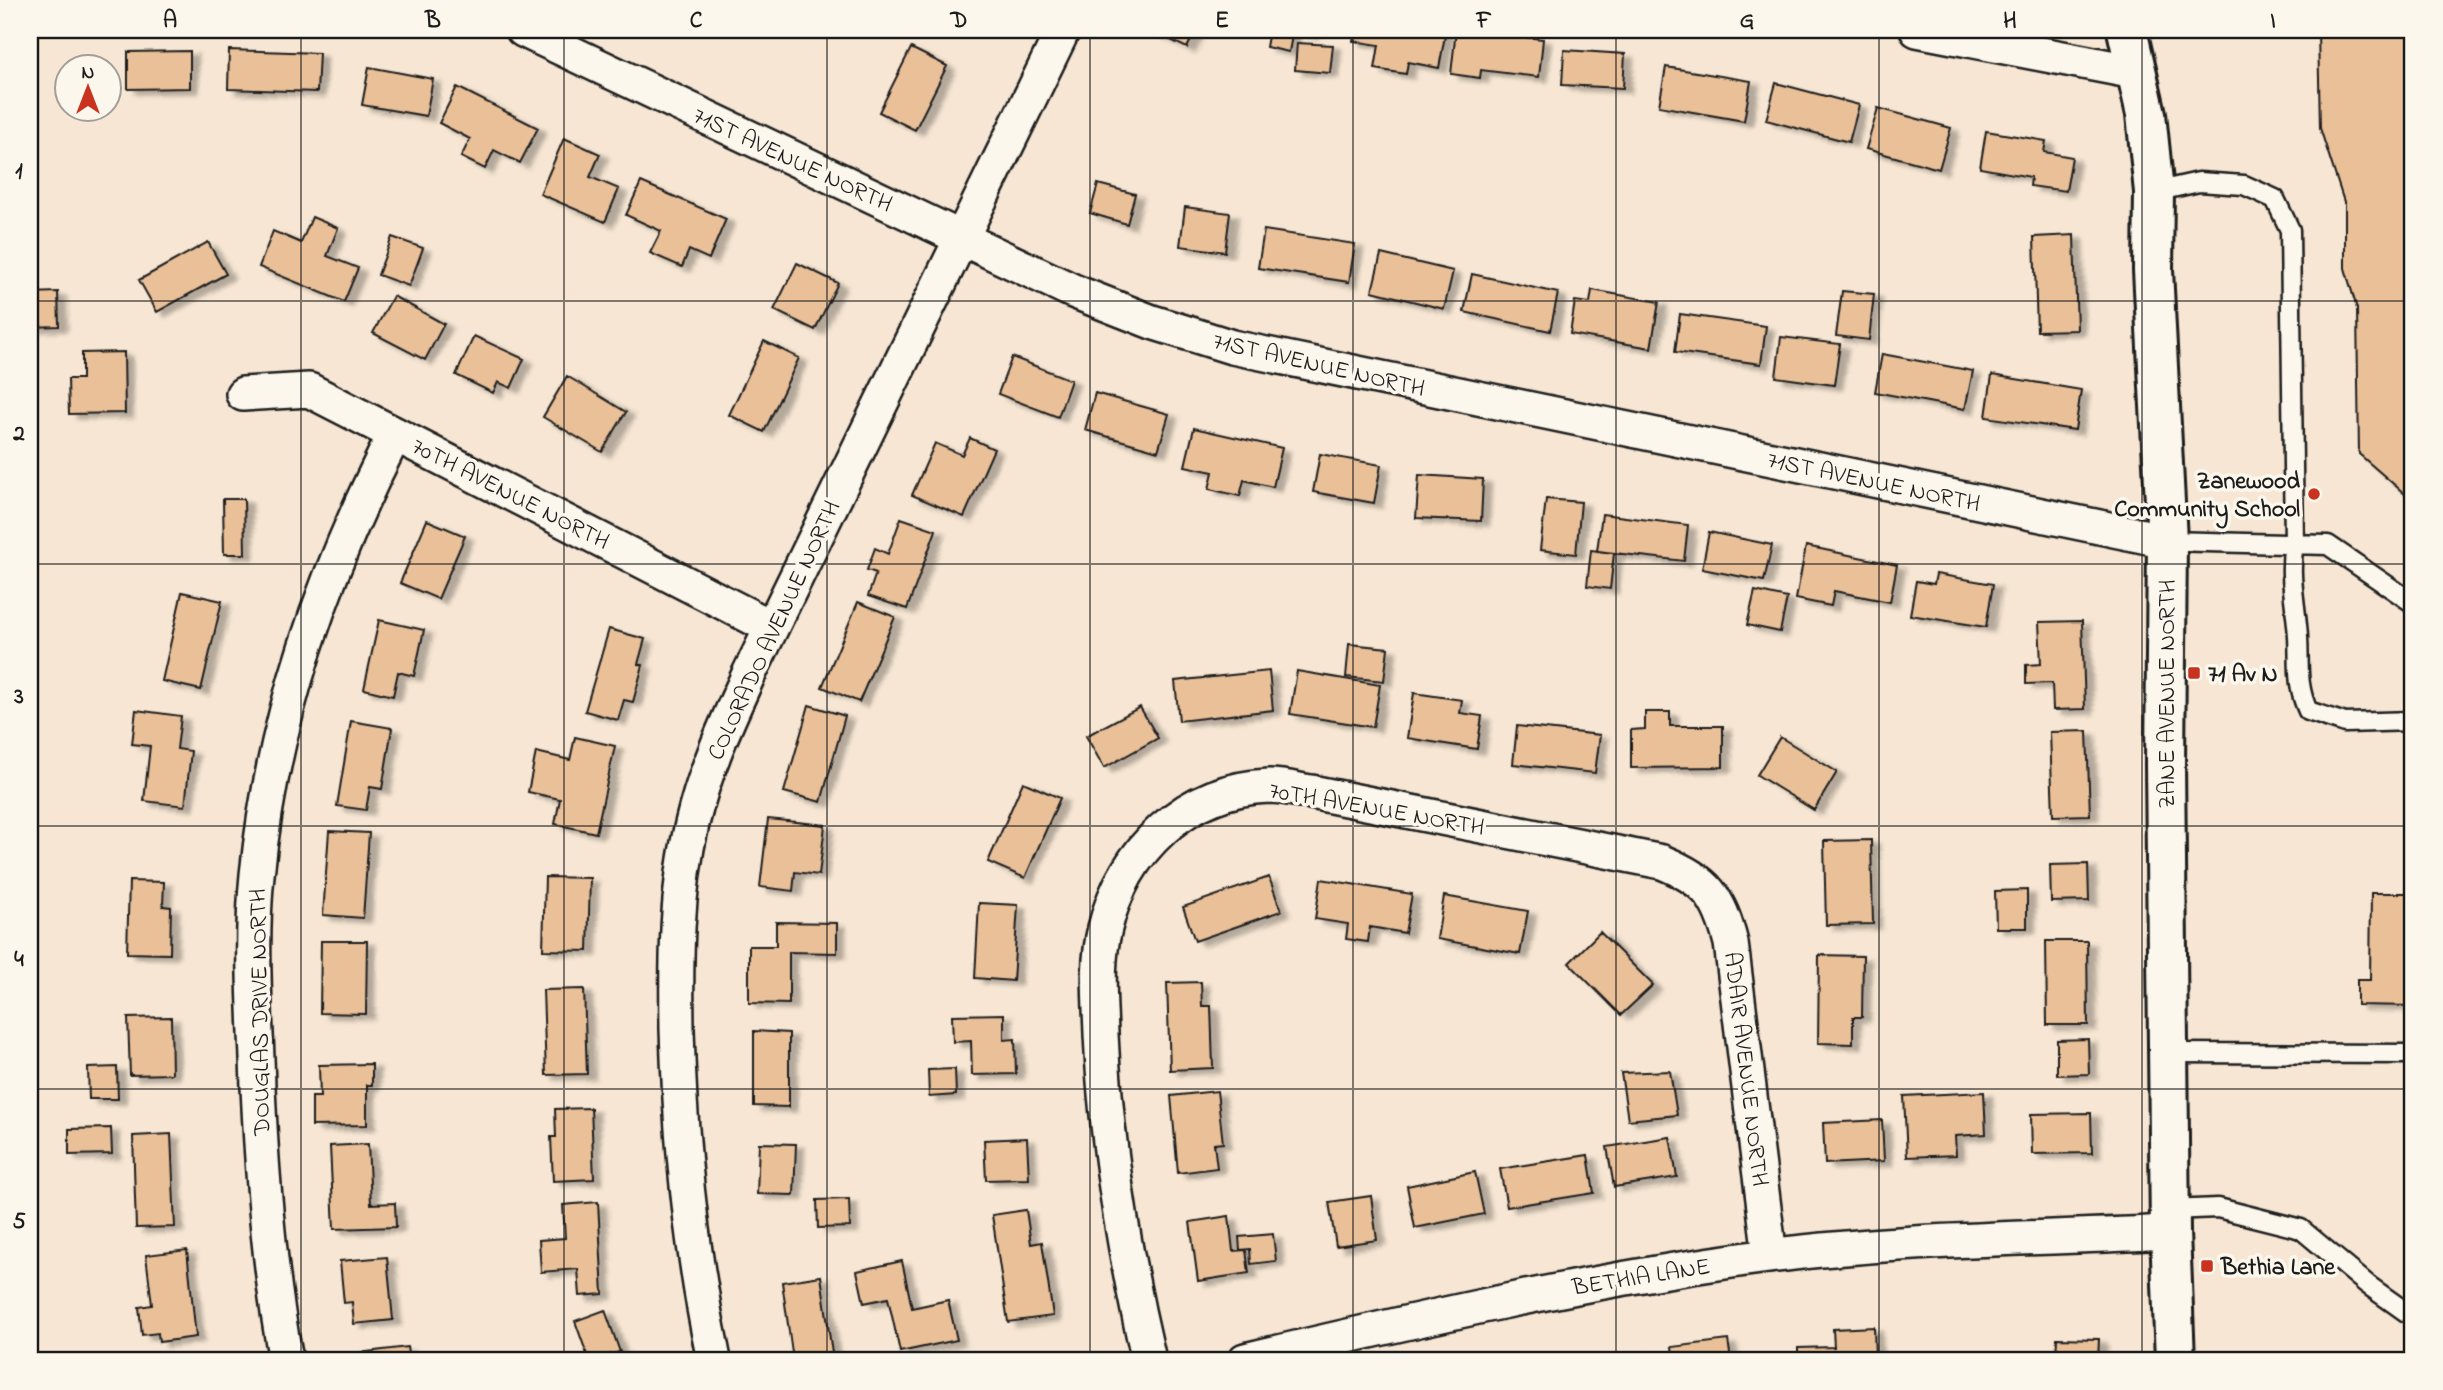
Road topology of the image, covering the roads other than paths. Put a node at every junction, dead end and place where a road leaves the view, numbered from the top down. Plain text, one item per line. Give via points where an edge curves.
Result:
1 (523, 30) edge
2 (1063, 30) edge
3 (1917, 30) edge
4 (2127, 30) edge
5 (2135, 72) junction
6 (2154, 192) junction
7 (961, 239) junction
8 (243, 394) dead end
9 (395, 434) junction
10 (2167, 541) junction
11 (2294, 543) junction
12 (2413, 603) edge
13 (771, 627) junction
14 (2413, 720) edge
15 (1708, 887) joint
16 (2168, 1053) junction
17 (2413, 1054) edge
18 (2169, 1221) junction
19 (1770, 1256) junction
20 (2413, 1317) edge
21 (286, 1360) edge
22 (714, 1360) edge
23 (1149, 1360) edge
24 (1245, 1360) edge
25 (2175, 1360) edge

1 - 7 street, 71ST AVENUE NORTH
2 - 7 street, COLORADO AVENUE NORTH
3 - 5 street
4 - 5 street, ZANE AVENUE NORTH
5 - 6 street, ZANE AVENUE NORTH via 2146,114
6 - 10 street, ZANE AVENUE NORTH via 2153,270
6 - 11 lane via 2199,182 2244,185 2275,199 2290,230
7 - 10 street, 71ST AVENUE NORTH via 1073,291 1232,347
7 - 13 street, COLORADO AVENUE NORTH
8 - 9 street, 70TH AVENUE NORTH via 309,390
9 - 13 street, 70TH AVENUE NORTH
9 - 21 street, DOUGLAS DRIVE NORTH via 328,575 295,672 272,773 257,877 254,981 262,1167
10 - 11 lane
10 - 16 street, ZANE AVENUE NORTH
11 - 12 lane via 2328,545
11 - 14 lane via 2290,570 2298,627 2299,691 2308,711 2345,723
13 - 22 street, COLORADO AVENUE NORTH via 715,748 692,824 679,902 679,1097 690,1212
15 - 19 street, ADAIR AVENUE NORTH via 1724,915 1731,943
15 - 23 street, 70TH AVENUE NORTH via 1662,862 1270,786 1229,792 1191,808 1149,842 1132,860 1114,895 1099,968 1104,1095 1119,1220
16 - 17 lane
16 - 18 street, ZANE AVENUE NORTH
18 - 19 street, BETHIA LANE
18 - 20 lane via 2218,1208 2301,1229
18 - 25 street, ZANE AVENUE NORTH
19 - 24 street, BETHIA LANE via 1585,1283

